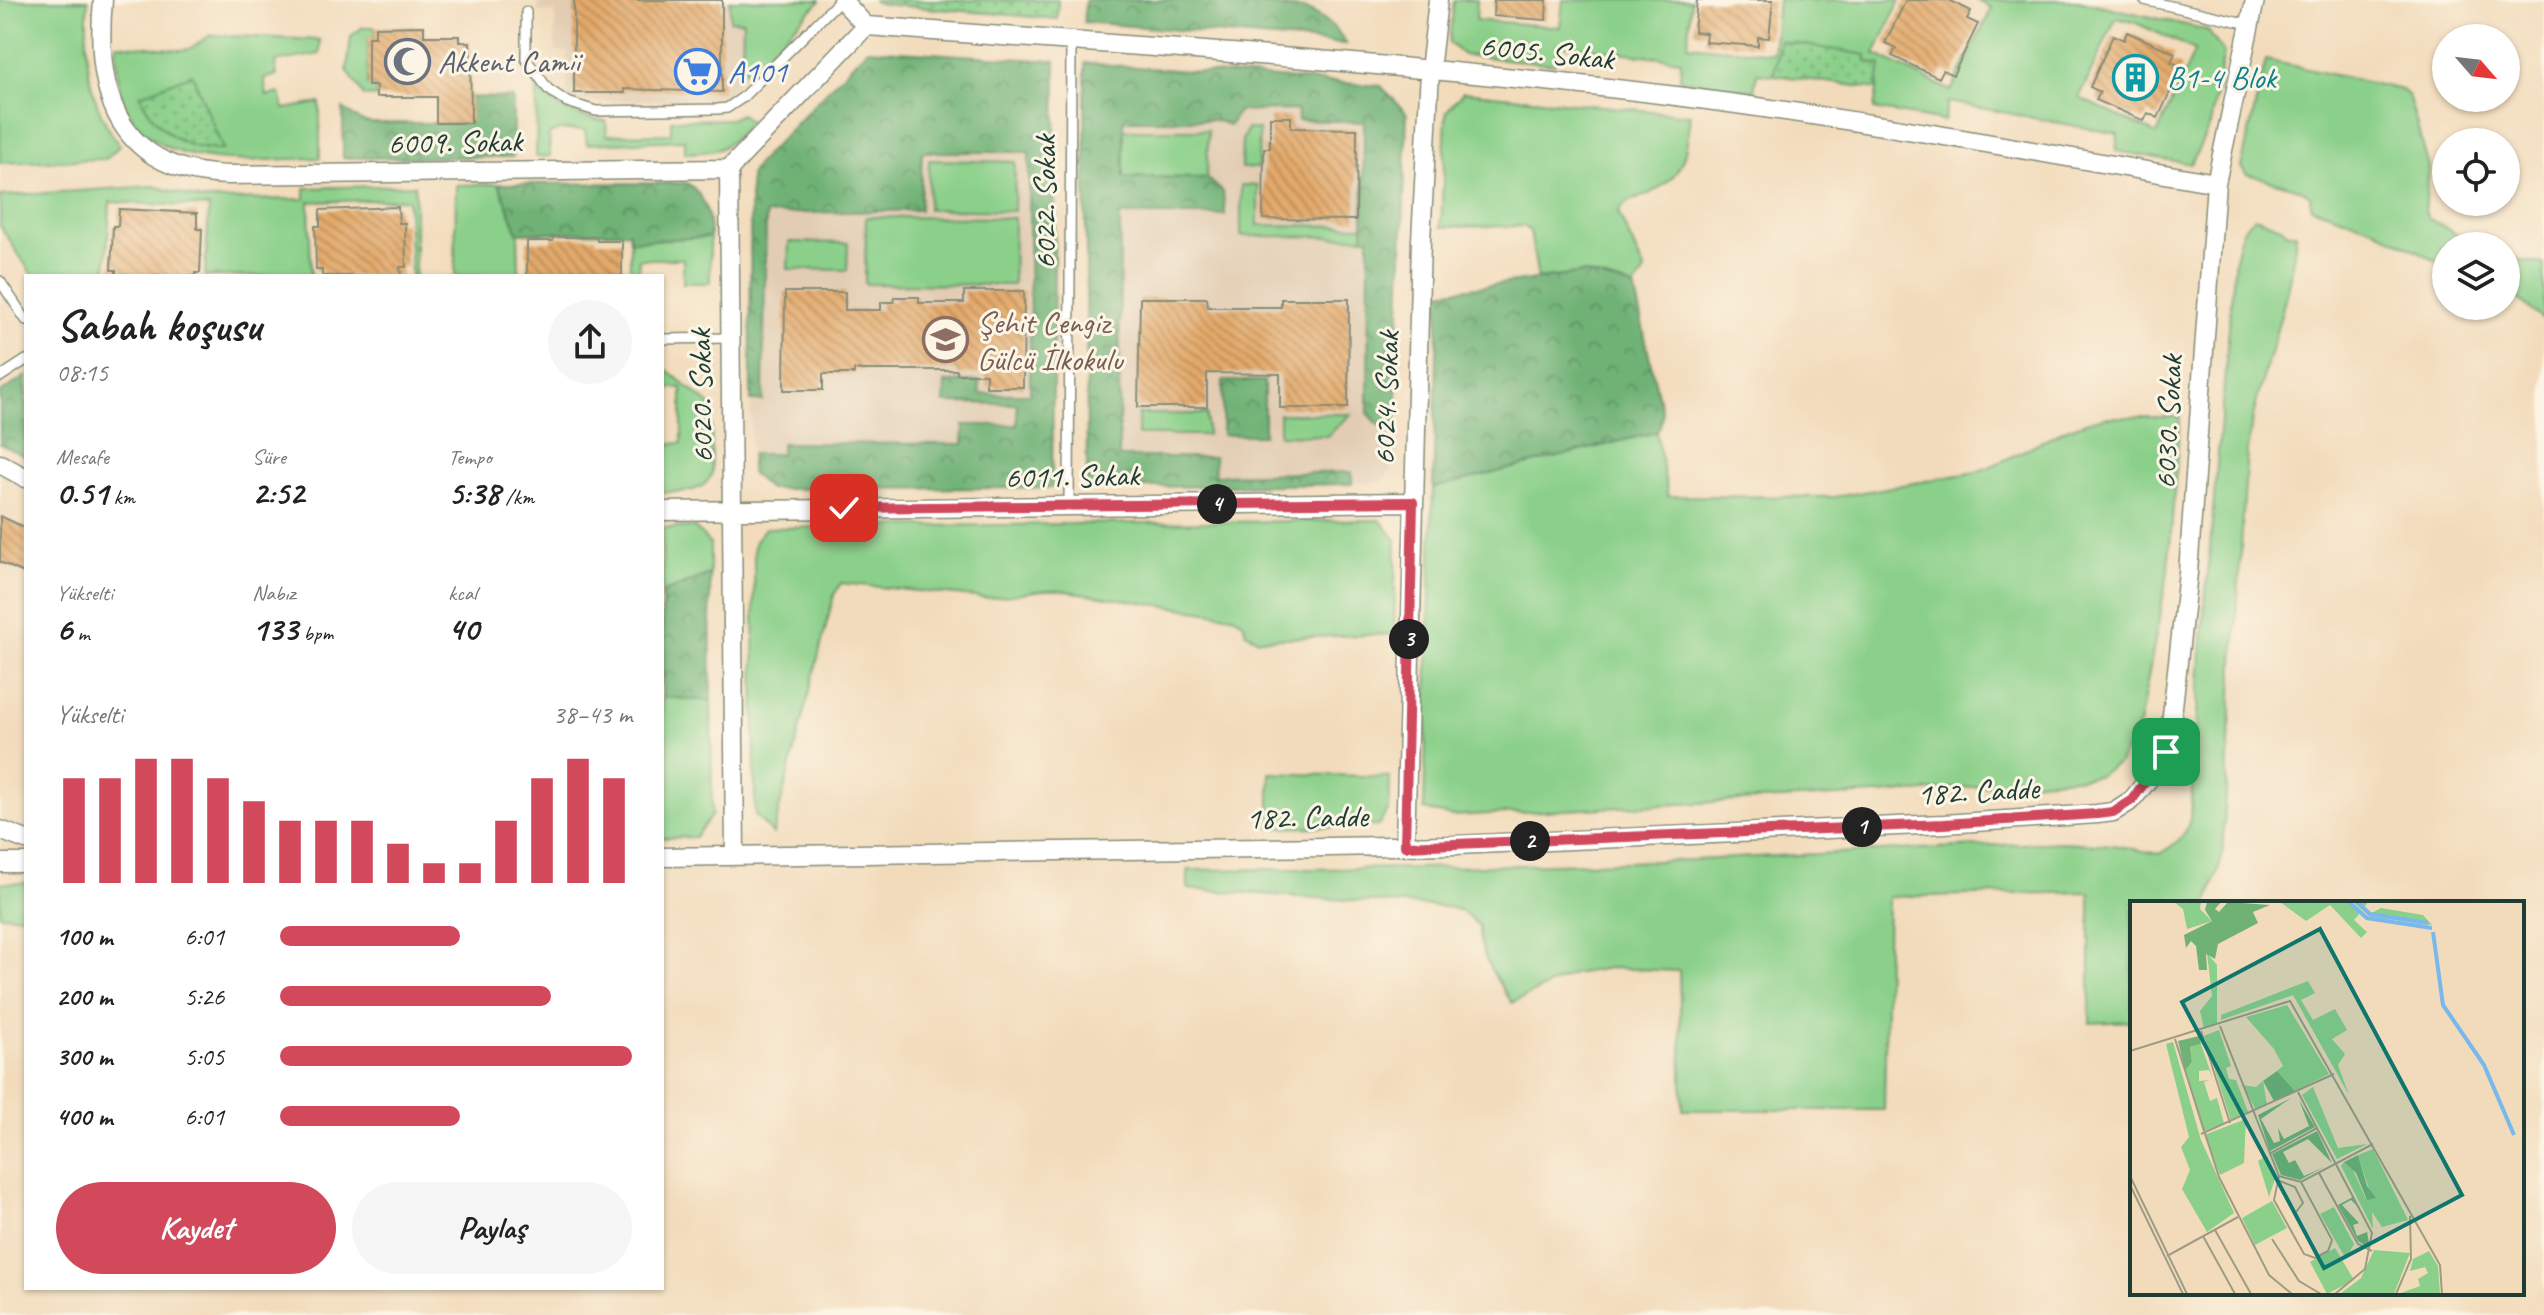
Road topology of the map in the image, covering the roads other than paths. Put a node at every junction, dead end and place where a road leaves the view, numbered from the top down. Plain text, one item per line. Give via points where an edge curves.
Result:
1 (103, 0) edge
2 (841, 0) edge
3 (1438, 0) edge
4 (2144, 0) edge
5 (2255, 0) edge
6 (526, 12) dead end
7 (2249, 24) junction
8 (866, 26) junction
9 (1071, 42) junction
10 (1430, 71) junction
11 (729, 169) junction
12 (2216, 183) junction
13 (0, 281) edge
14 (24, 317) edge
15 (730, 338) junction
16 (664, 339) edge
17 (24, 361) edge
18 (0, 377) edge
19 (0, 464) edge
20 (24, 477) edge
21 (1413, 502) junction
22 (1069, 506) junction
23 (732, 510) junction
24 (664, 511) edge
25 (2097, 814) joint
26 (0, 830) edge
27 (24, 839) edge
28 (1405, 846) junction
29 (735, 856) junction
30 (664, 857) edge
31 (0, 863) edge
32 (24, 863) edge

1 - 11 street, 6009. Sokak via 104,79 115,114 147,149 183,169 229,175
2 - 6 lane via 727,108 586,110 567,102 548,89 526,59
2 - 8 street
3 - 10 street, 6024. Sokak
4 - 7 lane
5 - 7 street, 6030. Sokak
7 - 12 street, 6030. Sokak
8 - 9 street, 6005. Sokak
8 - 11 street
9 - 10 street, 6005. Sokak
9 - 22 lane, 6022. Sokak
10 - 12 street, 6005. Sokak via 1777,110
10 - 21 street, 6024. Sokak
11 - 15 street, 6020. Sokak
12 - 25 street, 6030. Sokak via 2191,532 2169,742 2159,766 2132,800 2113,812
13 - 14 lane
15 - 16 lane
15 - 23 street, 6020. Sokak
17 - 18 lane
19 - 20 street
21 - 22 street, 6011. Sokak
21 - 28 street, 6024. Sokak
22 - 23 street, 6011. Sokak
23 - 24 street, 6011. Sokak
23 - 29 street, 6020. Sokak
25 - 28 street, 182. Cadde
26 - 27 street
28 - 29 street, 182. Cadde
29 - 30 street, 182. Cadde
31 - 32 street

